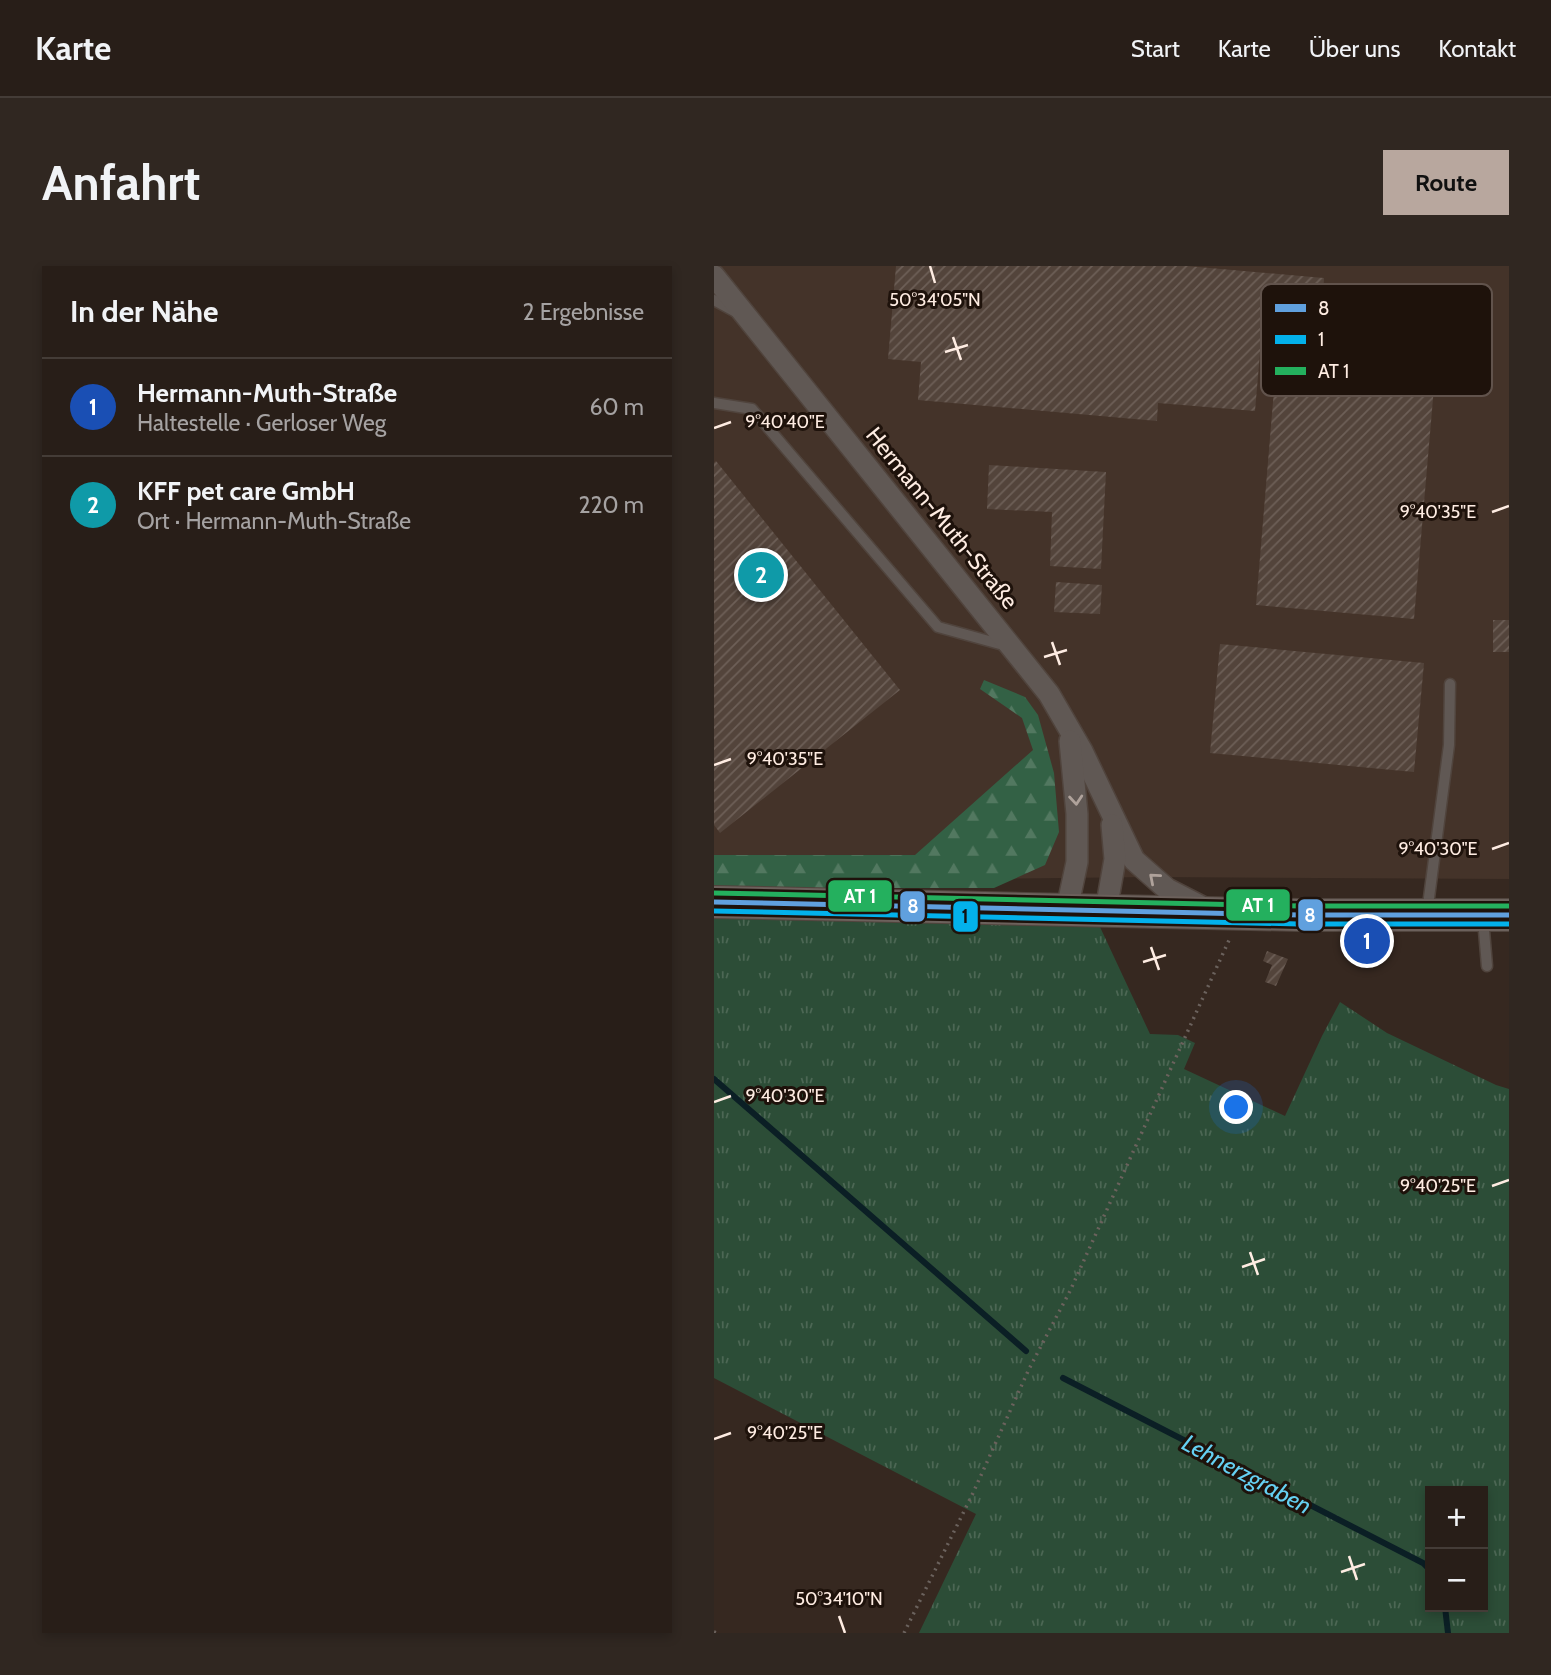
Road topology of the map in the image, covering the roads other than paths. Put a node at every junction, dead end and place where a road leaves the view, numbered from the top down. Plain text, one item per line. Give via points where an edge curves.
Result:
1 (714, 275) edge
2 (714, 300) edge
3 (750, 320) junction
4 (714, 402) edge
5 (1013, 648) junction
6 (1450, 684) dead end
7 (1070, 732) junction
8 (1111, 814) junction
9 (714, 902) edge
10 (1067, 909) junction
11 (1106, 910) junction
12 (1227, 913) junction
13 (1427, 915) junction
14 (1496, 916) edge
15 (1487, 967) dead end

1 - 3 street, Hermann-Muth-Straße
2 - 3 lane
3 - 5 street, Hermann-Muth-Straße
4 - 5 lane via 752,408 938,627
5 - 7 street, Hermann-Muth-Straße via 1049,694
6 - 13 lane via 1449,745
7 - 8 street, Hermann-Muth-Straße
7 -> 10 street, Hermann-Muth-Straße via 1077,862
8 - 11 street, Hermann-Muth-Straße via 1115,859
12 -> 8 street, Hermann-Muth-Straße via 1167,888 1134,860
9 - 10 street
10 - 11 street
11 - 12 street
12 - 13 street
13 - 14 street
14 - 15 lane

